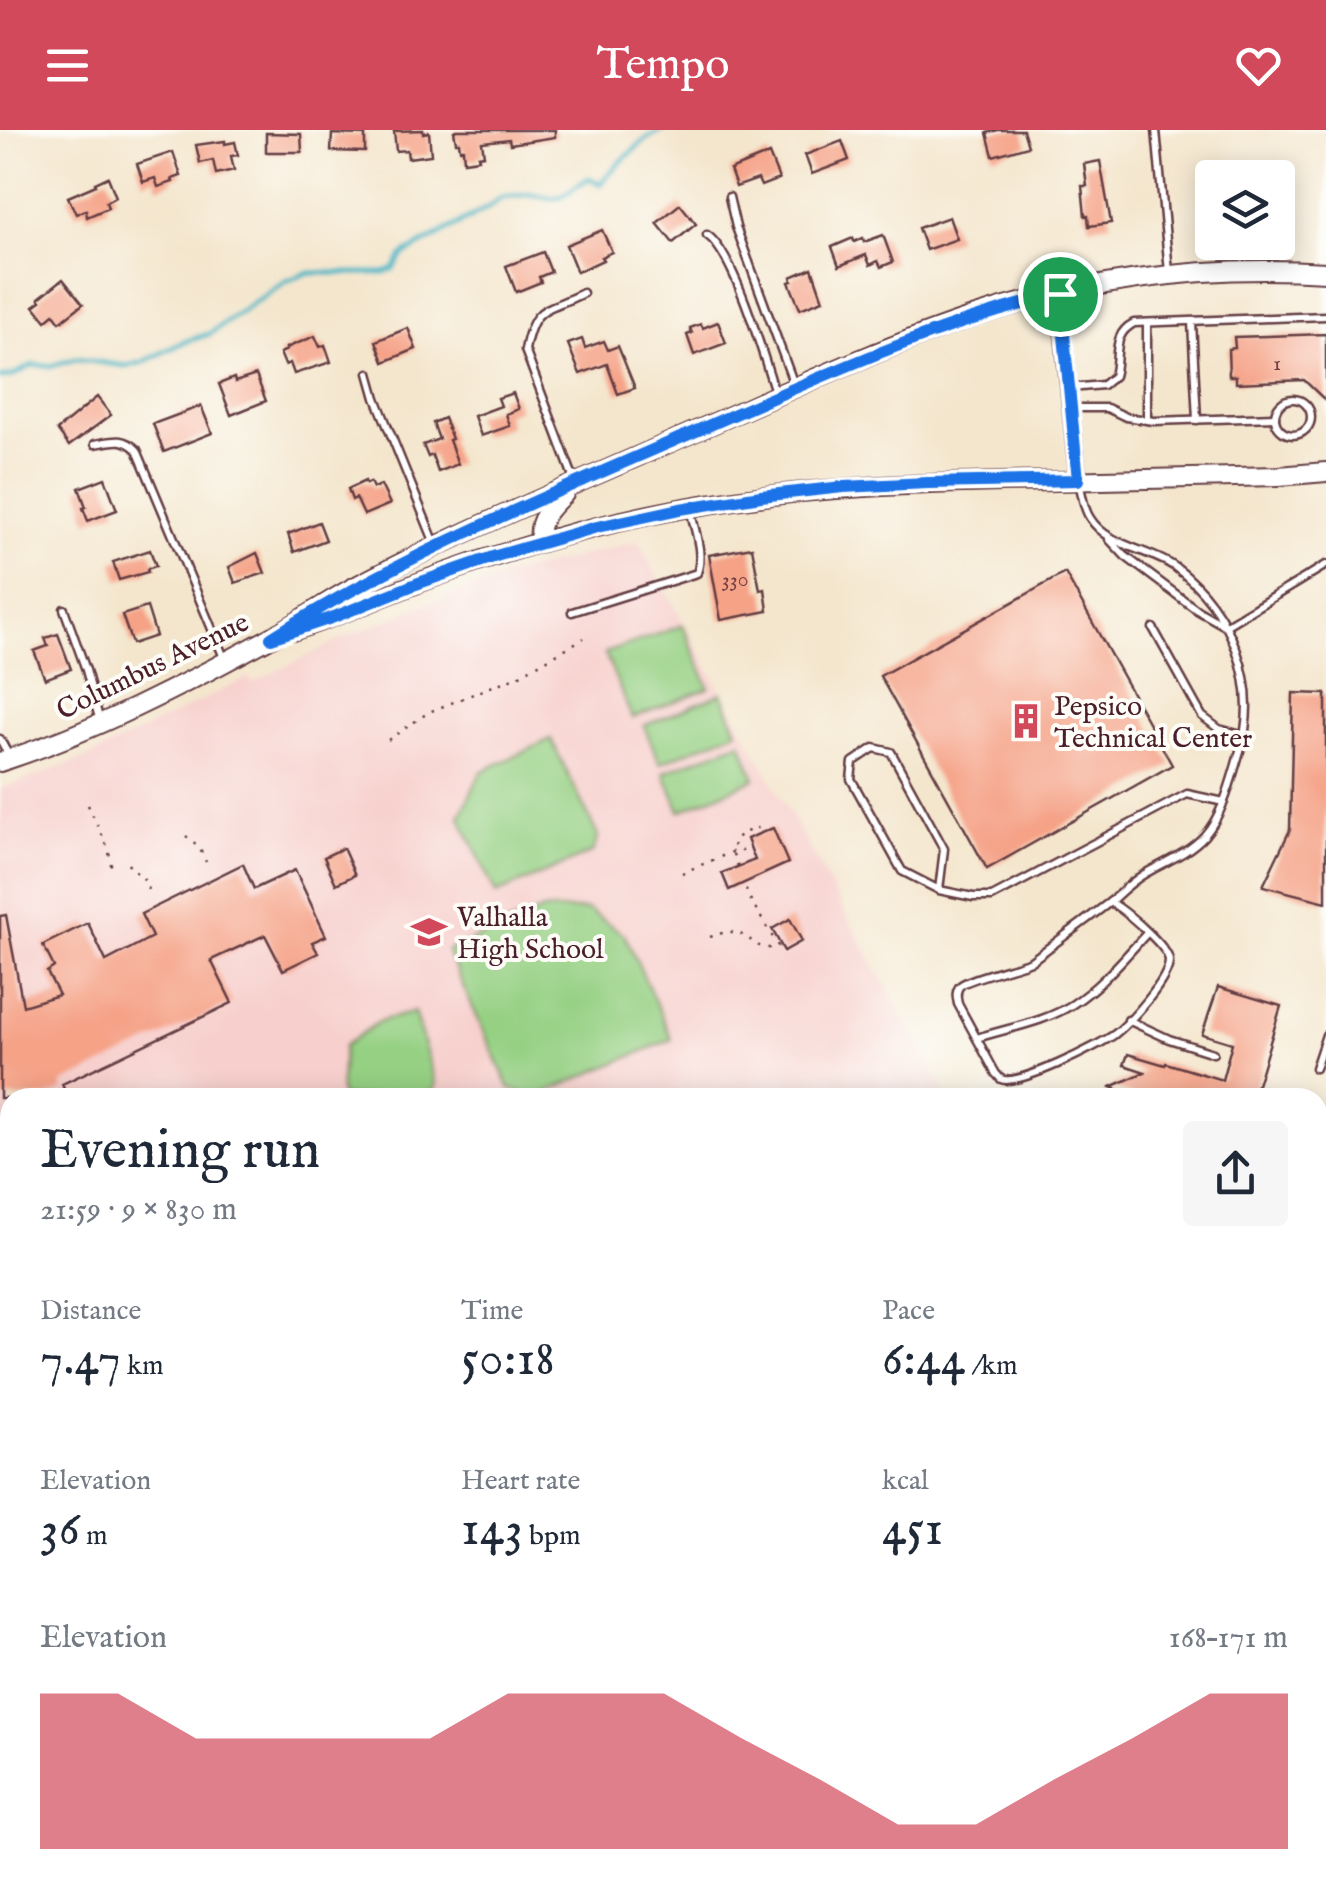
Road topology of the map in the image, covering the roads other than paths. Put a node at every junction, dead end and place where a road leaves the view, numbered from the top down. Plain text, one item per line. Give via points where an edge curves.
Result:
1 (1156, 130) edge
2 (729, 197) dead end
3 (707, 235) dead end
4 (1326, 272) edge
5 (1169, 274) junction
6 (583, 293) dead end
7 (1060, 294) junction
8 (1326, 316) edge
9 (1147, 322) junction
10 (1192, 322) junction
11 (370, 373) dead end
12 (796, 388) junction
13 (1069, 388) junction
14 (776, 396) junction
15 (1071, 408) junction
16 (1275, 417) junction
17 (1148, 420) junction
18 (1197, 420) junction
19 (95, 444) dead end
20 (1326, 472) edge
21 (1078, 480) junction
22 (576, 484) junction
23 (690, 507) junction
24 (1106, 535) junction
25 (541, 542) junction
26 (437, 547) junction
27 (1326, 565) edge
28 (64, 609) dead end
29 (572, 612) dead end
30 (1225, 626) junction
31 (1153, 628) dead end
32 (271, 638) junction
33 (225, 661) junction
34 (100, 724) junction
35 (1244, 736) junction
36 (0, 740) edge
37 (6, 760) edge
38 (1224, 802) junction
39 (939, 890) junction
40 (1110, 902) junction
41 (1147, 933) junction
42 (1128, 1020) junction
43 (1326, 1035) edge
44 (976, 1038) junction
45 (1213, 1052) dead end
46 (1314, 1068) dead end

1 - 5 lane
2 - 12 lane
3 - 14 lane via 731,266
4 - 5 street, Columbus Avenue via 1247,268
5 - 7 street, Columbus Avenue
6 - 22 lane via 539,311 525,350
7 - 12 street, Columbus Avenue via 948,326
7 - 13 street
8 - 10 lane
9 - 10 lane
9 - 13 lane via 1129,325 1118,336 1110,381
9 - 17 lane
10 - 18 lane
11 - 26 lane
12 - 14 street, Columbus Avenue
13 - 15 street
14 - 22 street, Columbus Avenue
15 - 17 lane via 1107,408
15 - 21 street
16 - 16 lane via 1282,432 1294,435 1310,421 1306,405 1295,400 1283,402
16 - 18 lane
17 - 18 lane
19 - 33 lane via 118,440 137,450
20 - 21 street, Columbus Avenue
21 - 23 street, Columbus Avenue via 871,485
21 - 24 lane via 1088,516
22 - 25 street via 540,524
22 - 26 street, Columbus Avenue
23 - 25 street, Columbus Avenue
23 - 29 lane via 697,573
24 - 30 lane via 1125,556
24 - 30 lane via 1175,567 1215,606
25 - 32 street, Columbus Avenue
26 - 32 street, Columbus Avenue
27 - 30 lane
28 - 34 lane
30 - 35 lane via 1244,683
31 - 35 lane via 1202,716
32 - 33 street, Columbus Avenue
33 - 34 street, Columbus Avenue
34 - 37 street, Columbus Avenue
35 - 38 lane
36 - 37 lane
38 - 39 lane via 1187,794 992,897
38 - 40 lane via 1189,850 1128,884
39 - 39 lane via 944,850 892,752 874,748 852,762 851,778 902,871
40 - 41 lane
40 - 44 lane via 1031,960 959,986 958,1004
41 - 42 lane via 1170,964
41 - 44 lane via 1071,1006
42 - 44 lane via 1070,1060 1007,1080 996,1074
42 - 45 lane
43 - 46 lane

